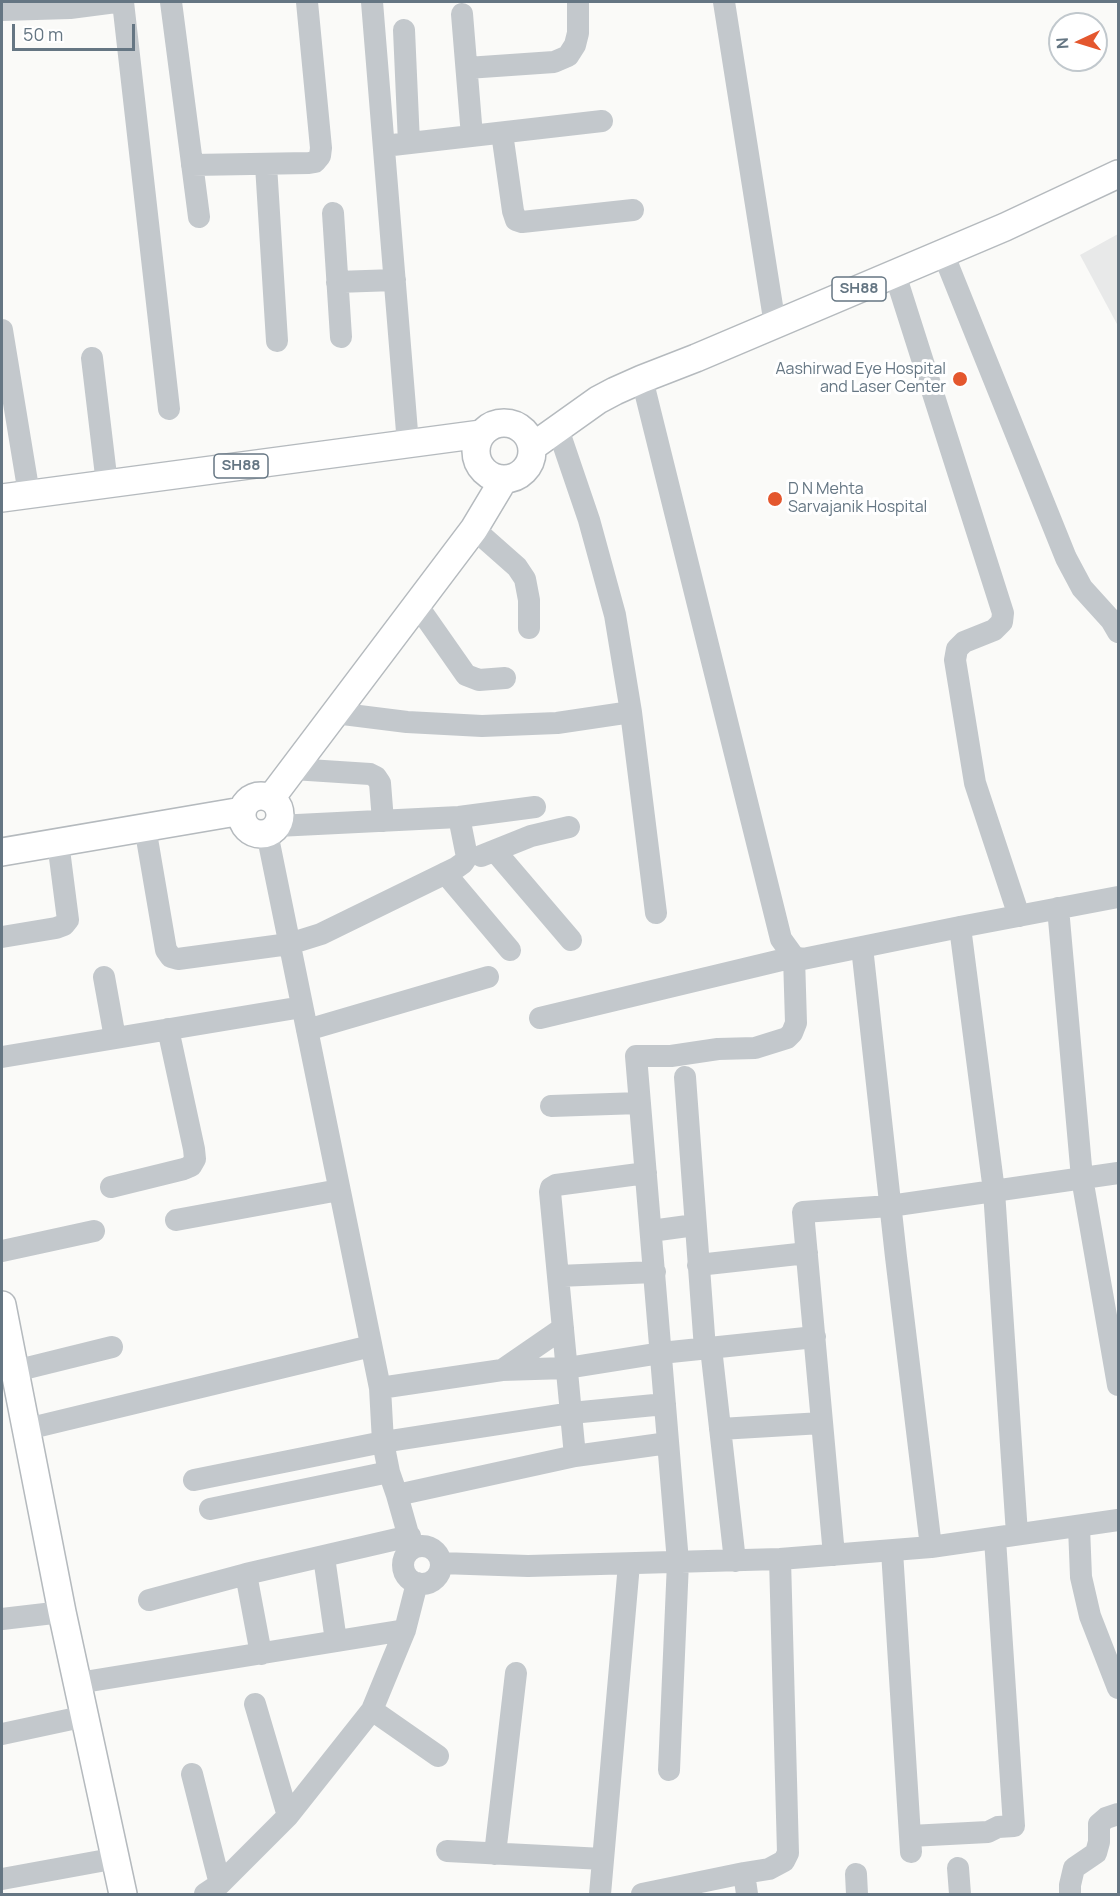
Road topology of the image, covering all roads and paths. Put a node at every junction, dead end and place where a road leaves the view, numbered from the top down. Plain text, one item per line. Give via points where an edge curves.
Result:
1 (6, 2) edge
2 (116, 2) edge
3 (123, 2) edge
4 (171, 2) edge
5 (307, 2) edge
6 (372, 2) edge
7 (578, 2) edge
8 (724, 2) edge
9 (69, 5) edge
10 (2, 10) edge
11 (462, 14) dead end
12 (404, 30) dead end
13 (466, 68) junction
14 (602, 121) dead end
15 (502, 133) junction
16 (472, 136) junction
17 (409, 143) junction
18 (384, 146) junction
19 (192, 165) junction
20 (266, 165) junction
21 (1119, 174) edge
22 (633, 210) dead end
23 (333, 213) dead end
24 (199, 217) dead end
25 (943, 253) junction
26 (895, 274) junction
27 (395, 280) junction
28 (337, 282) junction
29 (776, 325) junction
30 (2, 330) edge
31 (341, 337) dead end
32 (277, 340) dead end
33 (92, 358) dead end
34 (642, 379) junction
35 (598, 400) junction
36 (169, 409) dead end
37 (515, 424) junction
38 (558, 429) junction
39 (481, 434) junction
40 (408, 444) junction
41 (532, 447) junction
42 (504, 479) junction
43 (107, 484) junction
44 (29, 494) junction
45 (2, 498) edge
46 (474, 529) junction
47 (417, 605) junction
48 (1116, 623) edge
49 (529, 628) dead end
50 (505, 678) dead end
51 (631, 712) junction
52 (335, 713) junction
53 (293, 769) junction
54 (271, 798) junction
55 (536, 807) dead end
56 (242, 811) junction
57 (459, 817) junction
58 (383, 820) junction
59 (145, 827) junction
60 (568, 827) dead end
61 (272, 830) junction
62 (58, 842) junction
63 (495, 851) junction
64 (2, 852) edge
65 (454, 868) junction
66 (1119, 897) edge
67 (1058, 908) junction
68 (656, 913) dead end
69 (1019, 916) junction
70 (960, 927) junction
71 (2, 937) edge
72 (571, 940) dead end
73 (289, 944) junction
74 (862, 947) junction
75 (510, 950) dead end
76 (794, 957) junction
77 (488, 976) dead end
78 (104, 977) dead end
79 (302, 1007) junction
80 (540, 1018) dead end
81 (168, 1029) junction
82 (307, 1030) junction
83 (116, 1038) junction
84 (2, 1057) edge
85 (685, 1077) dead end
86 (640, 1102) junction
87 (551, 1106) dead end
88 (646, 1173) junction
89 (1119, 1173) edge
90 (1082, 1178) junction
91 (111, 1188) dead end
92 (339, 1190) junction
93 (993, 1191) junction
94 (890, 1206) junction
95 (176, 1220) dead end
96 (695, 1225) junction
97 (94, 1231) dead end
98 (651, 1231) junction
99 (2, 1251) edge
100 (807, 1253) junction
101 (698, 1265) junction
102 (655, 1272) junction
103 (558, 1276) junction
104 (2, 1314) edge
105 (563, 1328) junction
106 (815, 1337) junction
107 (112, 1347) dead end
108 (371, 1347) junction
109 (708, 1349) junction
110 (661, 1353) junction
111 (567, 1368) junction
112 (502, 1370) junction
113 (15, 1371) junction
114 (1119, 1385) edge
115 (380, 1388) junction
116 (665, 1404) junction
117 (571, 1413) junction
118 (822, 1423) junction
119 (27, 1428) junction
120 (720, 1429) junction
121 (383, 1442) junction
122 (668, 1443) junction
123 (575, 1456) junction
124 (389, 1472) junction
125 (194, 1480) dead end
126 (398, 1495) junction
127 (210, 1509) dead end
128 (1119, 1520) edge
129 (1079, 1527) junction
130 (1017, 1534) junction
131 (995, 1539) junction
132 (411, 1542) junction
133 (931, 1547) junction
134 (892, 1551) junction
135 (834, 1555) junction
136 (324, 1557) junction
137 (780, 1559) junction
138 (735, 1561) junction
139 (678, 1562) junction
140 (441, 1563) junction
141 (629, 1564) junction
142 (246, 1574) junction
143 (417, 1583) junction
144 (149, 1600) dead end
145 (62, 1612) junction
146 (2, 1619) edge
147 (405, 1630) junction
148 (336, 1641) junction
149 (261, 1654) junction
150 (516, 1673) dead end
151 (1119, 1688) edge
152 (82, 1702) junction
153 (255, 1704) dead end
154 (372, 1710) junction
155 (2, 1724) edge
156 (2, 1734) edge
157 (438, 1756) dead end
158 (669, 1770) dead end
159 (192, 1774) dead end
160 (1119, 1814) edge
161 (288, 1816) junction
162 (447, 1851) dead end
163 (495, 1854) junction
164 (117, 1858) junction
165 (603, 1860) junction
166 (958, 1869) dead end
167 (2, 1875) edge
168 (746, 1884) edge
169 (212, 1889) edge
170 (123, 1894) edge
171 (600, 1894) edge
172 (642, 1894) edge
173 (960, 1894) edge
174 (1070, 1894) edge

1 - 10 street
2 - 9 street
3 - 36 street
4 - 19 street
5 - 20 street via 320,156 315,162
6 - 18 street
7 - 13 street via 578,33 568,56 554,62
8 - 29 street
9 - 10 street
11 - 13 street
12 - 17 street
13 - 16 street
14 - 15 street
15 - 16 street
15 - 22 street via 516,220
16 - 17 street
17 - 18 street
18 - 27 street
19 - 20 street
19 - 24 street
20 - 32 street
21 - 25 main road, SH88
23 - 28 street
25 - 26 main road, SH88
25 - 48 street via 1066,558 1082,588
26 - 29 main road, SH88
26 - 69 street via 1003,613 1002,622 994,630 964,642 957,649 955,660 975,783
27 - 28 street
27 - 40 street
28 - 31 street
29 - 34 main road, SH88
30 - 44 street
33 - 43 street
34 - 35 main road, SH88
34 - 76 street via 781,939
35 - 37 main road, SH88
35 - 38 main road, SH88
37 - 39 main road via 496,423
37 - 41 main road via 526,433
38 - 41 main road, SH88
38 - 51 street via 615,615
39 - 40 main road, SH88
39 - 42 main road via 477,460 487,474
40 - 43 main road, SH88
41 - 42 main road via 532,456 522,473
42 - 46 main road
43 - 44 main road, SH88
44 - 45 main road, SH88
46 - 47 main road
46 - 49 street via 525,579
47 - 50 street via 466,675 479,680
47 - 52 main road
51 - 52 street via 556,723 482,726
51 - 68 street
52 - 53 main road
53 - 54 main road
53 - 58 street via 376,777
54 - 56 main road via 254,797
54 - 61 main road via 279,807 280,820
55 - 57 street
56 - 59 main road
56 - 61 main road via 249,829 260,834
57 - 58 street
57 - 65 street via 467,857
58 - 61 street
59 - 62 main road
59 - 73 street via 166,950 171,957
60 - 63 street via 531,836
61 - 73 street
62 - 64 main road
62 - 71 street via 68,920 56,928
63 - 65 street
63 - 72 street
65 - 73 street via 333,929
65 - 75 street
66 - 67 street
67 - 69 street
67 - 90 street
69 - 70 street
70 - 74 street
70 - 93 street
73 - 79 street
74 - 76 street via 803,959
74 - 94 street
76 - 80 street
76 - 86 street via 796,1023 787,1038 755,1048 636,1056
77 - 82 street
78 - 83 street
79 - 81 street
79 - 82 street
81 - 83 street
81 - 91 street via 195,1159 184,1169
82 - 92 street
83 - 84 street
85 - 96 street
86 - 87 street
86 - 88 street
88 - 98 street
88 - 103 street via 551,1188
89 - 90 street
90 - 93 street
90 - 114 street
92 - 95 street
92 - 108 street
93 - 94 street
93 - 130 street
94 - 100 street via 803,1212
94 - 133 street
96 - 98 street
96 - 101 street
97 - 99 street
98 - 102 street
100 - 101 street
100 - 106 street
101 - 109 street
102 - 103 street
102 - 110 street
103 - 105 street
104 - 113 main road
105 - 111 street
105 - 112 street
106 - 109 street
106 - 118 street
107 - 113 street
108 - 115 street
108 - 119 street
109 - 110 street
109 - 120 street
110 - 111 street
110 - 116 street
111 - 112 street
111 - 117 street
112 - 115 street
113 - 119 main road
115 - 121 street
116 - 117 street
116 - 122 street
117 - 121 street
117 - 123 street
118 - 120 street
118 - 135 street
119 - 145 main road
120 - 138 street
121 - 124 street
121 - 125 street
122 - 123 street
122 - 139 street
123 - 126 street
124 - 126 street
124 - 127 street
126 - 132 street
128 - 129 street
129 - 130 street
129 - 151 street via 1081,1576 1090,1616
130 - 131 street
131 - 133 street
131 - 134 street via 1014,1826 911,1844
132 - 136 street
132 - 140 street via 430,1547
132 - 143 street via 403,1567 407,1577
133 - 134 street
134 - 135 street
135 - 137 street
136 - 142 street
136 - 148 street
137 - 138 street
137 - 168 street via 788,1853 784,1862
138 - 139 street
139 - 141 street
139 - 158 street
140 - 141 street
140 - 143 street via 434,1579
141 - 165 street
142 - 144 street
142 - 149 street
143 - 147 street
145 - 146 street
145 - 152 main road
147 - 148 street
147 - 154 street
148 - 149 street
149 - 152 street
150 - 163 street
152 - 155 street
152 - 156 street
152 - 164 main road
153 - 161 street
154 - 157 street
154 - 161 street
159 - 169 street
160 - 174 street via 1099,1824 1096,1853 1074,1868
161 - 169 street
162 - 163 street
163 - 165 street
164 - 167 street
164 - 170 main road
165 - 171 street
166 - 173 street
168 - 172 street

